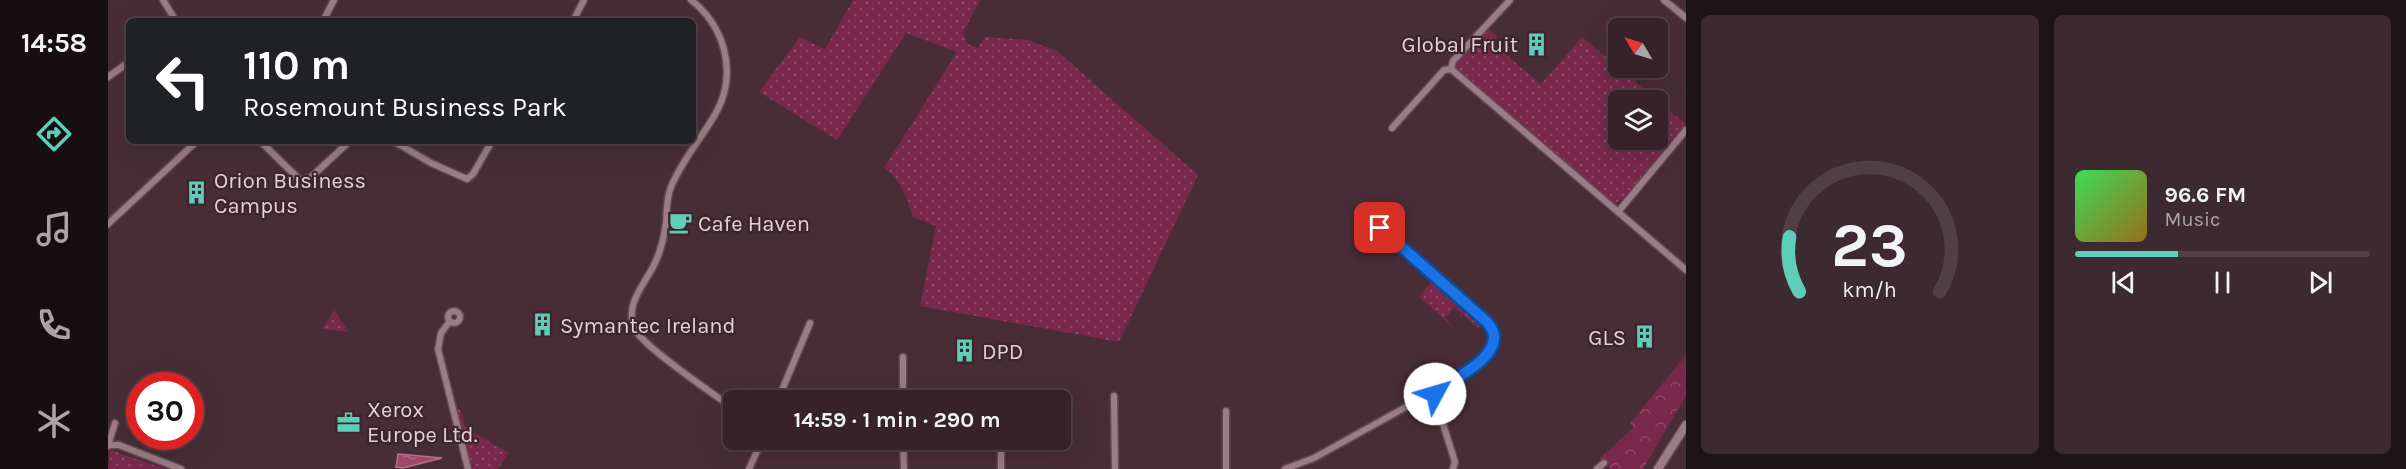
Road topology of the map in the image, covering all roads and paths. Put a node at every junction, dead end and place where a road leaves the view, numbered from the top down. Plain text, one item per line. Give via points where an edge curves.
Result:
1 (163, 0) edge
2 (334, 0) edge
3 (584, 0) edge
4 (691, 0) edge
5 (1510, 0) edge
6 (1664, 0) edge
7 (174, 18) edge
8 (325, 18) edge
9 (575, 18) edge
10 (1686, 18) edge
11 (126, 64) edge
12 (1451, 69) junction
13 (108, 77) edge
14 (1392, 128) dead end
15 (1686, 130) edge
16 (194, 144) edge
17 (263, 144) edge
18 (347, 144) edge
19 (398, 144) edge
20 (490, 144) edge
21 (1618, 212) junction
22 (108, 225) edge
23 (1380, 228) dead end
24 (1686, 270) edge
25 (450, 321) dead end
26 (810, 323) dead end
27 (903, 357) dead end
28 (782, 390) edge
29 (903, 390) edge
30 (1433, 392) junction
31 (1114, 396) dead end
32 (723, 401) edge
33 (1226, 411) dead end
34 (115, 423) dead end
35 (1686, 425) edge
36 (109, 446) edge
37 (758, 450) edge
38 (903, 450) edge
39 (1000, 450) edge
40 (1604, 463) dead end
41 (181, 469) edge
42 (468, 469) edge
43 (749, 469) edge
44 (904, 469) edge
45 (1001, 469) edge
46 (1115, 469) edge
47 (1226, 469) edge
48 (1285, 469) edge
49 (1453, 469) edge
50 (1598, 469) edge
51 (1658, 469) edge

1 - 7 street
2 - 8 street
3 - 9 street
4 - 32 street via 709,18 722,42 726,84 717,111 673,182 660,248 634,299 632,319 648,344
5 - 12 street via 1453,61
6 - 10 street
11 - 13 street
12 - 14 street via 1444,70
12 - 21 street
15 - 21 street
16 - 22 street
17 - 18 street via 300,180 310,178
19 - 20 street via 467,179
21 - 24 street
23 - 30 street via 1494,332 1492,348 1482,360
25 - 42 street via 441,333 438,349
26 - 28 street
27 - 29 street
30 - 48 street via 1314,458
30 - 49 street via 1455,462
31 - 46 street
33 - 47 street
34 - 36 street
35 - 51 street
36 - 41 street via 119,445
37 - 43 street
38 - 44 street
39 - 45 street
40 - 50 street

